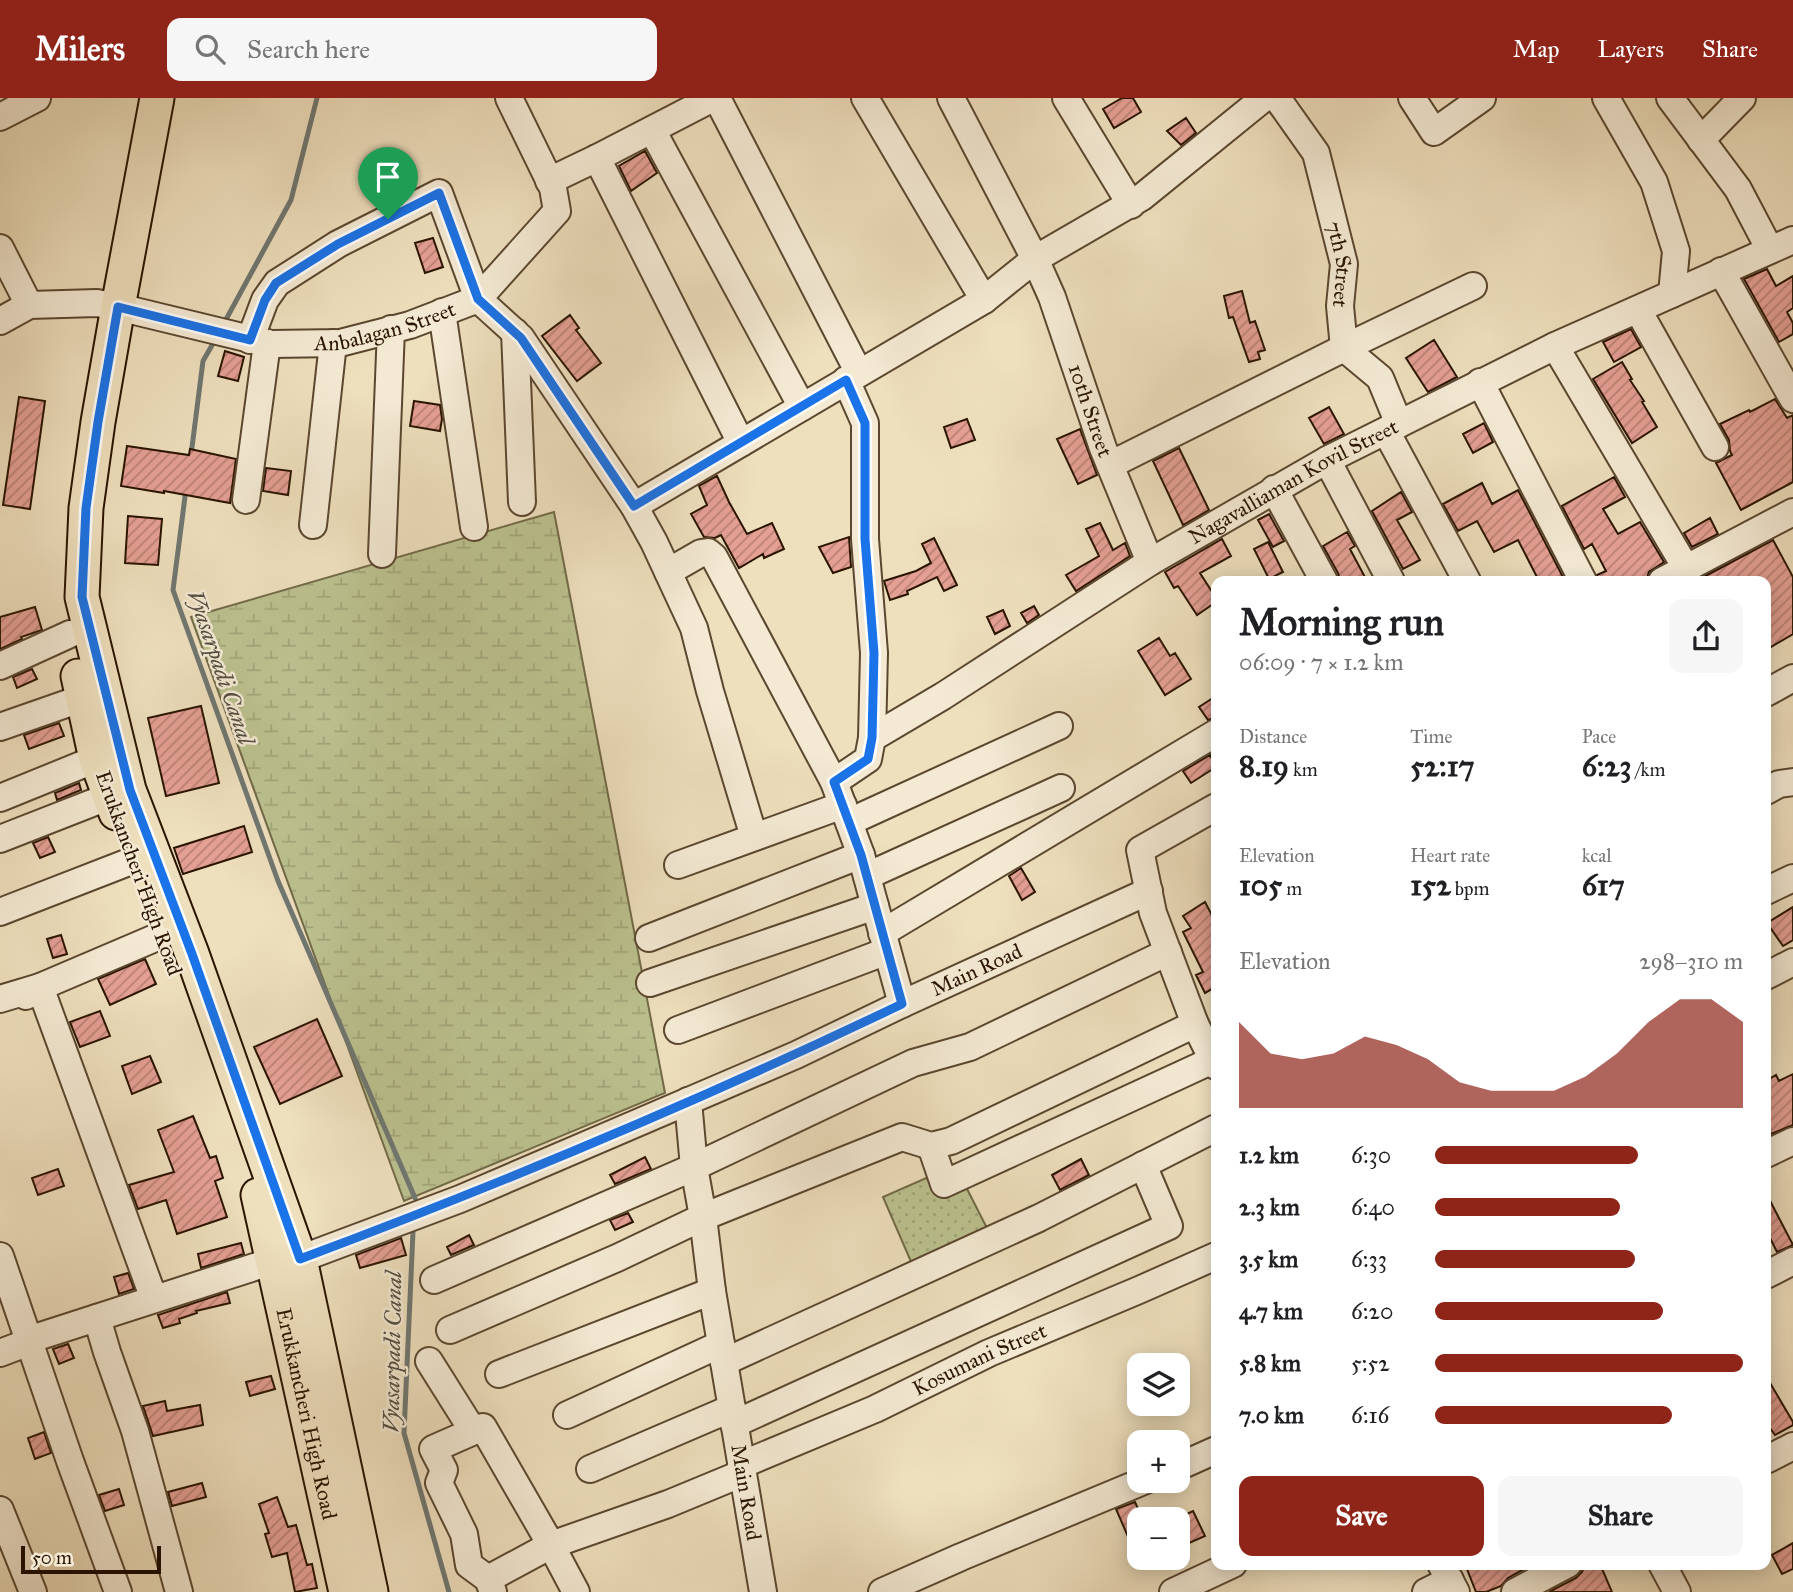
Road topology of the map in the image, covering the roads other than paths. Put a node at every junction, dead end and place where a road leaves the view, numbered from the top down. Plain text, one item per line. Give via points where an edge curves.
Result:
1 (37, 98) edge
2 (136, 98) edge
3 (158, 98) edge
4 (509, 98) edge
5 (715, 98) edge
6 (865, 98) edge
7 (951, 98) edge
8 (1066, 98) edge
9 (1264, 98) edge
10 (1278, 98) edge
11 (1412, 98) edge
12 (1482, 98) edge
13 (1606, 98) edge
14 (1670, 98) edge
15 (1742, 98) edge
16 (0, 117) edge
17 (652, 130) junction
18 (1701, 140) junction
19 (597, 158) junction
20 (549, 181) junction
21 (1131, 205) junction
22 (1781, 245) edge
23 (0, 248) edge
24 (1035, 258) junction
25 (1721, 271) junction
26 (1473, 286) dead end
27 (1672, 294) junction
28 (478, 299) junction
29 (984, 300) junction
30 (29, 305) junction
31 (107, 305) junction
32 (1638, 310) junction
33 (442, 312) junction
34 (0, 321) edge
35 (391, 329) junction
36 (515, 332) junction
37 (239, 337) junction
38 (333, 343) junction
39 (1555, 346) junction
40 (1344, 348) junction
41 (853, 376) junction
42 (1480, 383) junction
43 (1793, 399) edge
44 (802, 407) junction
45 (1393, 428) junction
46 (741, 443) junction
47 (1715, 447) dead end
48 (1326, 460) junction
49 (1110, 465) junction
50 (1274, 489) junction
51 (246, 500) dead end
52 (522, 502) dead end
53 (634, 506) junction
54 (1793, 513) edge
55 (313, 525) dead end
56 (474, 527) dead end
57 (382, 554) dead end
58 (1150, 562) junction
59 (1686, 568) junction
60 (668, 572) junction
61 (1321, 576) edge
62 (1388, 576) edge
63 (1465, 576) edge
64 (1580, 576) edge
65 (1671, 576) edge
66 (70, 634) junction
67 (0, 666) edge
68 (1793, 678) edge
69 (1771, 690) edge
70 (83, 698) junction
71 (1059, 726) dead end
72 (0, 727) edge
73 (1211, 736) edge
74 (872, 738) junction
75 (96, 759) junction
76 (1793, 782) edge
77 (1062, 788) dead end
78 (1771, 788) edge
79 (110, 796) junction
80 (0, 798) edge
81 (842, 803) junction
82 (1211, 810) edge
83 (754, 837) junction
84 (0, 839) edge
85 (134, 860) junction
86 (678, 865) dead end
87 (864, 866) junction
88 (1793, 878) edge
89 (1771, 889) edge
90 (1149, 891) junction
91 (875, 906) junction
92 (0, 912) edge
93 (162, 935) junction
94 (649, 938) dead end
95 (885, 942) junction
96 (1168, 952) junction
97 (1793, 962) edge
98 (1771, 973) edge
99 (650, 983) dead end
100 (40, 987) junction
101 (0, 999) edge
102 (902, 1004) junction
103 (0, 1013) edge
104 (1195, 1024) junction
105 (678, 1030) dead end
106 (1211, 1053) edge
107 (1211, 1059) edge
108 (688, 1101) junction
109 (1211, 1131) edge
110 (1793, 1140) edge
111 (931, 1146) junction
112 (1771, 1151) edge
113 (1143, 1165) junction
114 (694, 1167) junction
115 (703, 1217) junction
116 (0, 1256) edge
117 (1211, 1258) edge
118 (286, 1260) junction
119 (1793, 1261) edge
120 (1771, 1272) edge
121 (434, 1280) dead end
122 (712, 1291) junction
123 (154, 1299) junction
124 (97, 1318) junction
125 (450, 1330) dead end
126 (29, 1342) junction
127 (0, 1353) edge
128 (723, 1353) junction
129 (429, 1361) dead end
130 (499, 1374) dead end
131 (567, 1415) dead end
132 (733, 1416) junction
133 (472, 1431) junction
134 (1793, 1446) edge
135 (1211, 1452) edge
136 (1771, 1457) edge
137 (1190, 1462) edge
138 (590, 1469) dead end
139 (742, 1469) junction
140 (1127, 1488) edge
141 (0, 1510) edge
142 (551, 1545) junction
143 (1220, 1570) edge
144 (1557, 1570) edge
145 (1665, 1570) edge
146 (1449, 1579) edge
147 (490, 1586) edge
148 (33, 1592) edge
149 (118, 1592) edge
150 (179, 1592) edge
151 (346, 1592) edge
152 (371, 1592) edge
153 (576, 1592) edge
154 (763, 1592) edge
155 (881, 1592) edge
156 (1173, 1592) edge
157 (1426, 1592) edge
158 (1515, 1592) edge
159 (1677, 1592) edge

1 - 16 street
2 - 31 main road, Erukkancheri High Road
3 - 31 main road
4 - 20 street
5 - 17 street
5 - 41 street
6 - 29 street
7 - 24 street, 10th Street
8 - 21 street
9 - 21 street
10 - 40 street, 7th Street via 1316,153 1344,264 1340,306
11 - 12 street via 1434,132
13 - 27 street via 1654,182 1676,251
14 - 18 street
15 - 18 street
17 - 19 street
17 - 44 street
18 - 22 street
19 - 20 street
19 - 46 street
20 - 28 street via 557,211
21 - 24 street
22 - 25 street, Nagavalliaman Kovil Street
23 - 30 street
24 - 29 street
24 - 49 street, 10th Street
25 - 27 street, Nagavalliaman Kovil Street
25 - 43 street
26 - 40 street
27 - 32 street, Nagavalliaman Kovil Street
28 - 33 street, Anbalagan Street
28 - 36 street, Anbalagan Street
28 - 37 street via 439,193 338,244 276,283
29 - 41 street
30 - 31 street, Anbalagan Street
30 - 34 street
31 - 37 street, Anbalagan Street
31 - 66 main road, Erukkancheri High Road via 69,470 61,580
31 - 118 main road via 86,508 82,597 130,790 192,954
32 - 39 street, Nagavalliaman Kovil Street
32 - 47 street
33 - 35 street, Anbalagan Street
33 - 56 street
35 - 38 street, Anbalagan Street
35 - 57 street
36 - 52 street
36 - 53 street, Anbalagan Street
37 - 38 street, Anbalagan Street
37 - 51 street
38 - 55 street
39 - 42 street, Nagavalliaman Kovil Street
39 - 59 street
40 - 45 street via 1380,378
40 - 49 street
41 - 44 street
41 - 74 street via 865,423 865,539 874,653
42 - 45 street, Nagavalliaman Kovil Street
42 - 64 street
44 - 46 street
45 - 48 street, Nagavalliaman Kovil Street
45 - 63 street
46 - 53 street
48 - 50 street, Nagavalliaman Kovil Street
48 - 62 street
49 - 58 street, 10th Street
50 - 58 street, Nagavalliaman Kovil Street
50 - 61 street
53 - 60 street, Anbalagan Street
54 - 59 street
58 - 74 street, Nagavalliaman Kovil Street
59 - 65 street
60 - 81 street via 701,552 714,557
60 - 83 street, Anbalagan Street via 694,628
66 - 67 street
66 - 70 main road, Erukkancheri High Road
68 - 69 street
70 - 72 street
70 - 75 main road, Erukkancheri High Road
71 - 81 street
73 - 95 street
74 - 81 street via 868,759
75 - 79 main road, Erukkancheri High Road
75 - 80 street
76 - 78 street
77 - 87 street
79 - 84 street
79 - 85 main road, Erukkancheri High Road
81 - 83 street
81 - 87 street
82 - 90 street via 1140,850
83 - 86 street
85 - 92 street
85 - 93 main road, Erukkancheri High Road
87 - 91 street
87 - 94 street
88 - 89 street
90 - 96 street
90 - 102 street, Main Road
91 - 95 street
91 - 99 street
93 - 100 street
93 - 118 main road, Erukkancheri High Road
95 - 102 street
95 - 105 street
96 - 104 street
96 - 114 street via 970,1047 913,1063
97 - 98 street
100 - 101 street
100 - 103 street
100 - 123 street
102 - 108 street, Main Road
104 - 106 street
104 - 111 street via 951,1141
107 - 111 street via 944,1184
108 - 114 street, Main Road
108 - 118 street, Main Road via 460,1199
109 - 113 street
110 - 112 street
111 - 115 street via 902,1137
113 - 128 street via 1039,1218
113 - 132 street via 1169,1226
114 - 115 street, Main Road
114 - 121 street
115 - 122 street, Main Road
115 - 125 street
116 - 126 street
117 - 139 street, Kosumani Street via 989,1353
118 - 123 street, Main Road
118 - 151 main road, Erukkancheri High Road
118 - 152 main road
119 - 120 street
122 - 128 street, Main Road
122 - 130 street
123 - 124 street, Main Road
124 - 126 street, Main Road
124 - 150 street via 135,1431
126 - 127 street, Main Road
126 - 149 street
128 - 131 street
128 - 132 street, Main Road
129 - 133 street
132 - 138 street
132 - 139 street, Main Road
133 - 142 street via 483,1427
133 - 147 street via 433,1448 444,1470 439,1483 464,1534 470,1565
134 - 136 street
135 - 137 street
139 - 142 street, Kosumani Street via 668,1504
139 - 154 street, Main Road
140 - 155 street
141 - 148 street
142 - 147 street, Kosumani Street
142 - 153 street
143 - 156 street
144 - 158 street
145 - 159 street
146 - 157 street

